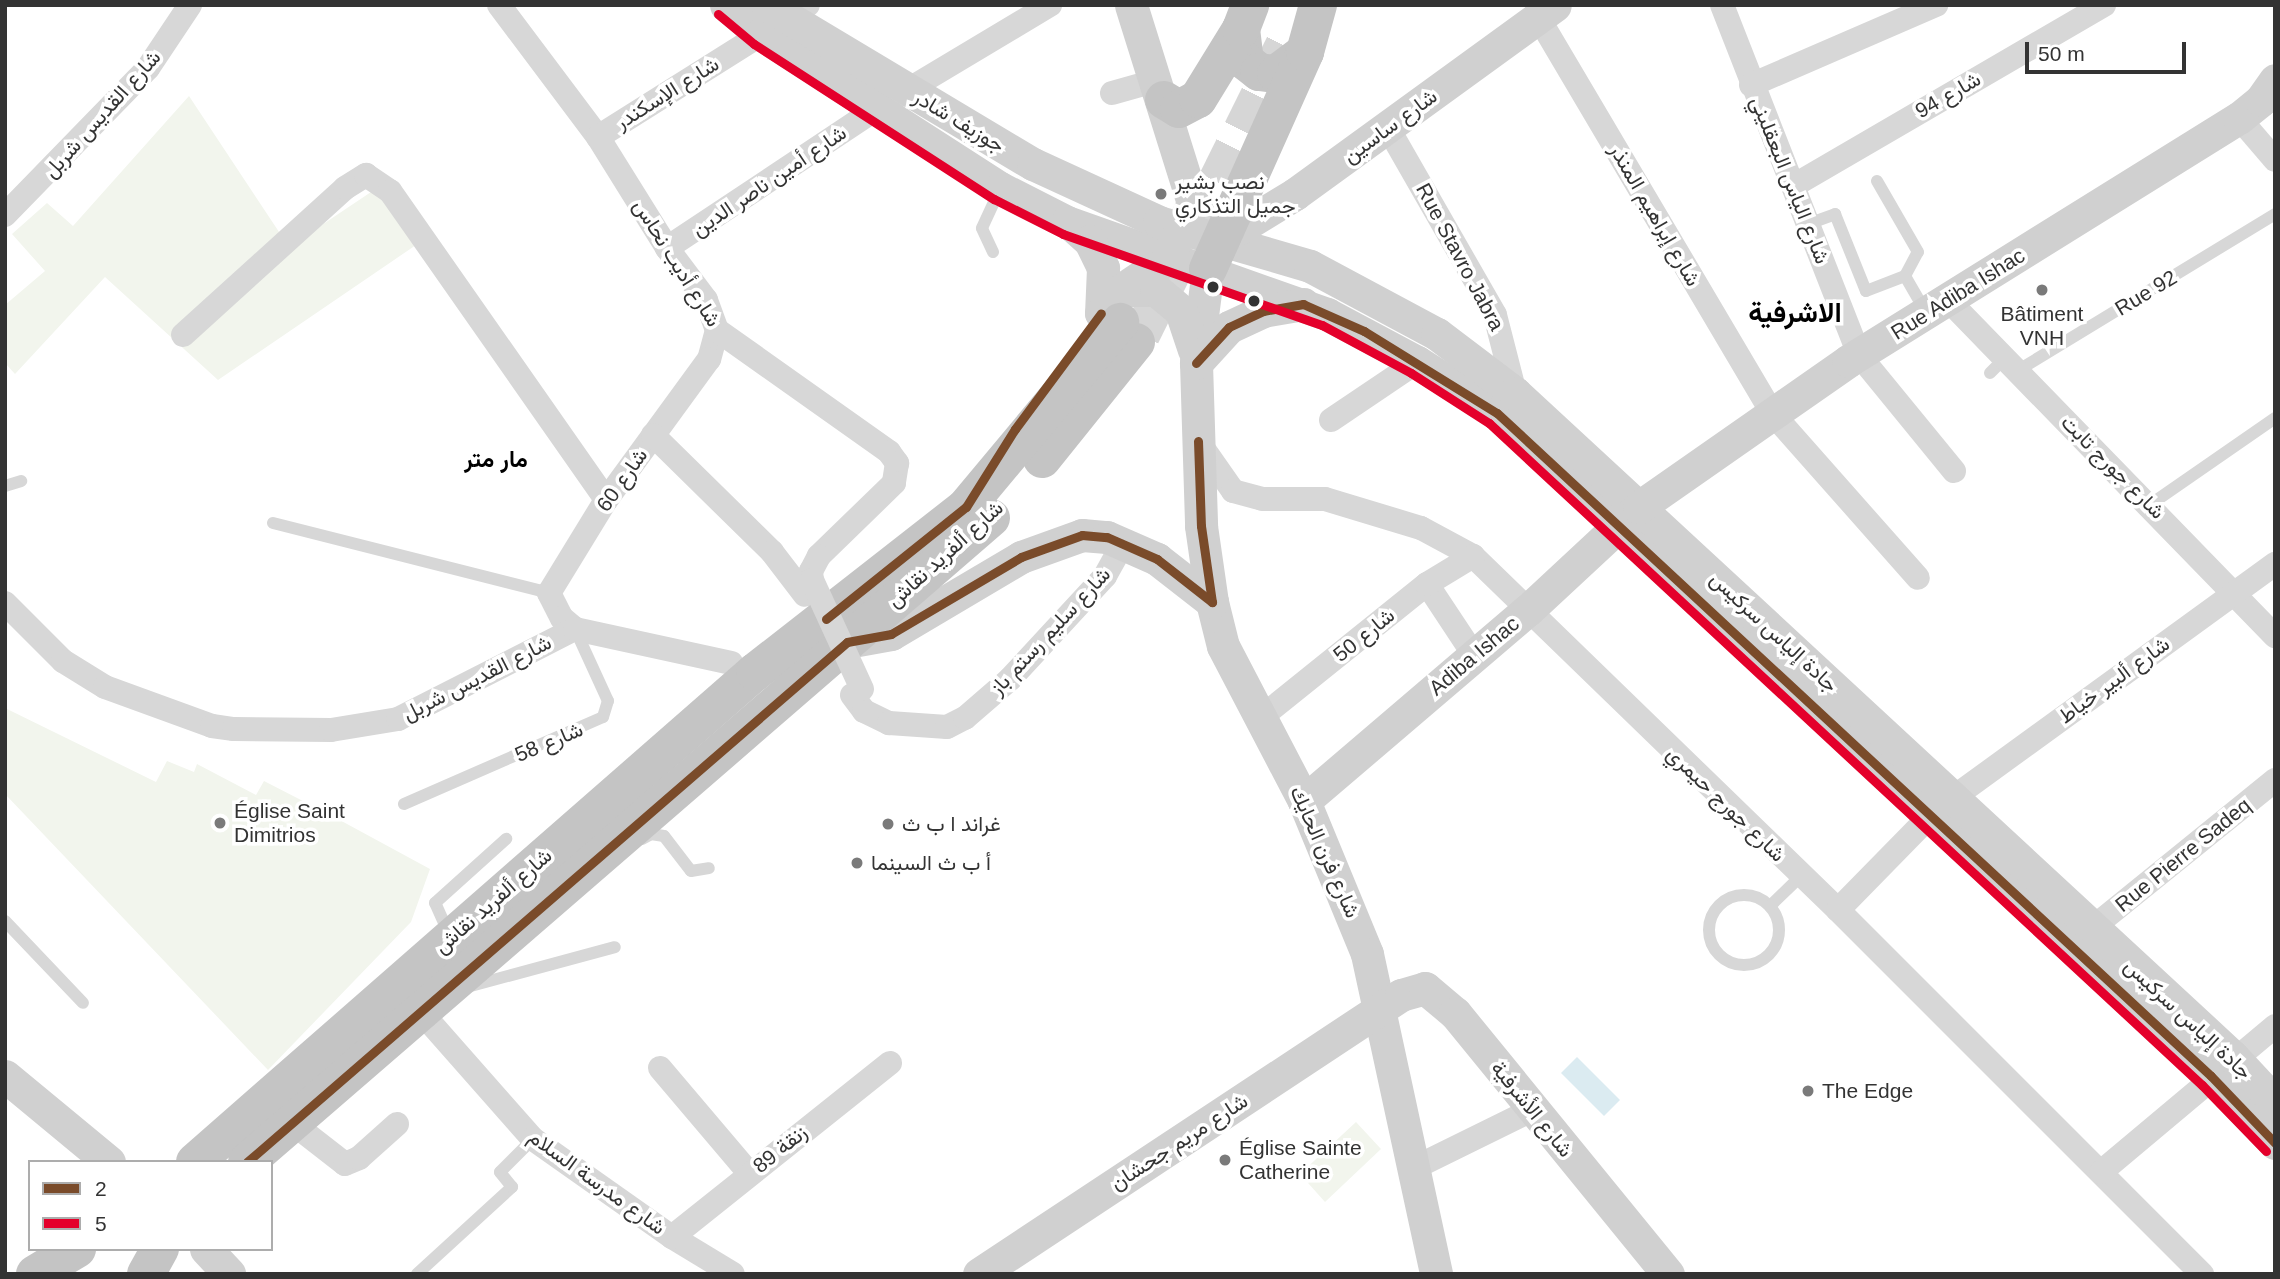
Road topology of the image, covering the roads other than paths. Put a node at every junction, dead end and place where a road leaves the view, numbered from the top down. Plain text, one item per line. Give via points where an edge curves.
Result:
1 (190, 5) edge
2 (499, 5) edge
3 (726, 5) edge
4 (1049, 5) edge
5 (1131, 5) edge
6 (1296, 5) edge
7 (1318, 5) edge
8 (1722, 5) edge
9 (1936, 5) edge
10 (2104, 5) edge
11 (1546, 11) edge
12 (780, 16) edge
13 (1268, 28) edge
14 (2275, 80) edge
15 (1751, 85) junction
16 (906, 90) junction
17 (1161, 90) junction
18 (1112, 93) dead end
19 (876, 109) junction
20 (2239, 118) junction
21 (1388, 128) junction
22 (598, 137) junction
23 (2275, 160) edge
24 (1877, 181) dead end
25 (1793, 186) junction
26 (1000, 188) junction
27 (1295, 194) junction
28 (2275, 214) edge
29 (5, 215) edge
30 (1067, 222) junction
31 (1808, 224) junction
32 (1171, 225) junction
33 (667, 248) junction
34 (993, 252) dead end
35 (1214, 254) junction
36 (1167, 259) junction
37 (1310, 266) junction
38 (1905, 276) junction
39 (1303, 304) junction
40 (1938, 307) junction
41 (1121, 315) junction
42 (717, 330) junction
43 (183, 335) dead end
44 (1859, 355) junction
45 (1417, 362) junction
46 (1196, 363) junction
47 (2004, 368) junction
48 (1515, 393) junction
49 (1772, 413) junction
50 (2275, 418) edge
51 (1331, 420) dead end
52 (653, 435) junction
53 (1198, 441) junction
54 (1954, 471) dead end
55 (21, 481) dead end
56 (5, 486) edge
57 (606, 500) junction
58 (2151, 504) junction
59 (1627, 518) junction
60 (272, 523) dead end
61 (1201, 526) junction
62 (1121, 547) junction
63 (1473, 556) junction
64 (1157, 559) junction
65 (2275, 564) edge
66 (1918, 578) dead end
67 (805, 579) junction
68 (1427, 584) junction
69 (549, 593) junction
70 (2233, 593) junction
71 (1212, 602) junction
72 (5, 603) edge
73 (1528, 610) junction
74 (575, 629) junction
75 (2275, 636) edge
76 (847, 642) junction
77 (1474, 655) junction
78 (731, 663) dead end
79 (857, 692) junction
80 (1259, 719) junction
81 (2275, 780) edge
82 (1304, 800) junction
83 (404, 804) dead end
84 (1941, 807) junction
85 (506, 839) dead end
86 (709, 868) dead end
87 (1801, 876) junction
88 (562, 887) junction
89 (1770, 906) junction
90 (1838, 910) junction
91 (5, 921) edge
92 (2091, 929) junction
93 (451, 937) junction
94 (615, 947) dead end
95 (425, 991) junction
96 (83, 1003) dead end
97 (1379, 1010) junction
98 (2275, 1026) edge
99 (890, 1063) dead end
100 (2222, 1067) junction
101 (660, 1068) dead end
102 (5, 1076) edge
103 (2275, 1102) edge
104 (1532, 1110) junction
105 (290, 1122) junction
106 (397, 1124) dead end
107 (533, 1139) junction
108 (2275, 1143) edge
109 (107, 1160) edge
110 (198, 1160) edge
111 (249, 1160) edge
112 (1412, 1168) junction
113 (2101, 1172) junction
114 (750, 1174) junction
115 (672, 1237) junction
116 (74, 1251) edge
117 (159, 1251) edge
118 (208, 1251) edge
119 (420, 1272) edge
120 (35, 1274) edge
121 (146, 1274) edge
122 (229, 1274) edge
123 (733, 1274) edge
124 (979, 1274) edge
125 (1436, 1274) edge
126 (1668, 1274) edge
127 (2202, 1274) edge

1 - 29 street, شارع القديس شربل via 148,68
2 - 22 street, شارع أديب نحاس
3 - 12 street, جوزيف شادر
4 - 16 street, شارع أمين ناصر الدين
5 - 17 street
6 - 13 highway
7 - 13 highway
8 - 15 street, شارع الياس البعقليني
9 - 15 street
10 - 25 street, شارع 94
11 - 21 street, شارع ساسين
11 - 49 street, شارع إبراهيم المنذر
12 - 16 street, جوزيف شادر
12 - 19 street, جوزيف شادر
12 - 22 street, شارع الإسكندر
13 - 17 highway via 1193,105 1174,108
13 - 35 highway
14 - 20 street, Rue Adiba Ishac
15 - 25 street, شارع الياس البعقليني
16 - 19 street, شارع أمين ناصر الدين
16 - 32 street, جوزيف شادر via 1033,164
17 - 18 street
17 - 32 street via 1192,193
19 - 26 street, جوزيف شادر
19 - 33 street, شارع أمين ناصر الدين
20 - 23 street
20 - 40 street, Rue Adiba Ishac
21 - 27 street, شارع ساسين
21 - 48 street, Rue Stavro Jabra via 1495,315
22 - 33 street, شارع أديب نحاس
24 - 38 lane via 1918,252
25 - 31 street, شارع الياس البعقليني
26 - 30 street, جوزيف شادر
26 - 34 lane via 982,228
27 - 35 street, شارع ساسين
27 - 37 street via 1285,214 1286,236 1297,256
28 - 47 lane, Rue 92
30 - 36 street, جوزيف شادر
30 - 41 street via 1090,241
31 - 38 lane via 1835,214 1866,291
31 - 44 street, شارع الياس البعقليني
32 - 35 street, جوزيف شادر
32 - 36 street
33 - 42 street, شارع أديب نحاس via 706,300
35 - 36 street, جوزيف شادر
35 - 37 street, جادة إلياس سركيس
35 - 39 street, جادة إلياس سركيس
35 - 46 street
36 - 41 street
37 - 48 street, جادة إلياس سركيس via 1437,334
38 - 40 lane
39 - 45 street, جادة إلياس سركيس
39 - 46 street via 1263,311 1229,327
40 - 44 street, Rue Adiba Ishac
40 - 47 street, شارع جورج تابت
41 - 46 street via 1148,288 1173,300 1186,321
41 - 76 highway, شارع ألفريد نقاش via 1093,400 992,518
41 - 93 highway, شارع ألفريد نقاش via 966,507 755,672
42 - 52 street, شارع 60 via 709,359
42 - 67 street, شارع أديب نحاس via 889,452 897,463 894,483
43 - 57 street via 345,188 366,175 390,191
44 - 49 street, Rue Adiba Ishac
44 - 54 street, شارع الياس البعقليني
45 - 51 street
45 - 59 street, جادة إلياس سركيس via 1497,413
46 - 53 street, شارع فرن الحايك
47 - 58 street, شارع جورج تابت
48 - 59 street, جادة إلياس سركيس
49 - 59 street, Rue Adiba Ishac
49 - 66 street, شارع إبراهيم المنذر
50 - 58 lane
52 - 57 street, شارع 60
52 - 67 street, شارع سليم رستم باز
53 - 61 street, شارع فرن الحايك
53 - 63 street, شارع جورج حيمري via 1233,491 1262,499 1325,499 1422,528
55 - 56 lane
57 - 69 street, شارع 60
58 - 70 street, شارع جورج تابت
59 - 73 street, Adiba Ishac
59 - 84 street, جادة إلياس سركيس
60 - 69 lane
61 - 64 street via 1181,547
61 - 71 street, شارع فرن الحايك
62 - 64 street
62 - 76 street via 1107,537 1082,535 1021,557 891,634
62 - 79 street, شارع سليم رستم باز via 1098,563 1001,668 956,707 919,716 881,708
62 - 79 street, شارع سليم رستم باز via 1105,576 1010,679 965,718 947,727 872,725
63 - 68 street, شارع 50
63 - 73 street, شارع جورج حيمري
64 - 71 street
65 - 70 street, شارع ألبير خياط
67 - 79 street, شارع سليم رستم باز, bridge
68 - 77 street
68 - 80 street, شارع 50
69 - 74 street via 562,618
70 - 75 street, شارع جورج تابت
70 - 84 street, شارع ألبير خياط
71 - 80 street, شارع فرن الحايك via 1223,646
72 - 74 street, شارع القديس شربل via 63,661 105,687 212,726 248,729 331,730 398,719
73 - 77 street, Adiba Ishac
73 - 87 street, شارع جورج حيمري
74 - 78 street, شارع القديس شربل
74 - 83 lane, شارع 58 via 608,701 603,717
76 - 88 highway, شارع ألفريد نقاش
77 - 82 street, Adiba Ishac
80 - 82 street, شارع فرن الحايك
81 - 92 street, Rue Pierre Sadeq
82 - 97 street, شارع فرن الحايك via 1354,917
84 - 90 street, شارع ألبير خياط
84 - 92 street, جادة إلياس سركيس
84 - 100 street, جادة إلياس سركيس
85 - 93 lane via 435,903
86 - 88 lane via 691,871 664,836 651,834 587,879
87 - 89 lane
87 - 90 street, شارع جورج حيمري
88 - 95 highway, شارع ألفريد نقاش
89 - 89 lane via 1750,895 1727,898 1718,905 1711,915 1709,938 1721,958 1743,966 1766,959 1779,928
90 - 113 street, شارع جورج حيمري
91 - 96 lane
92 - 100 street, جادة إلياس سركيس
93 - 95 highway, شارع ألفريد نقاش
94 - 95 lane
95 - 105 highway, شارع ألفريد نقاش
95 - 107 street, شارع مدرسة السلام
95 - 110 highway
97 - 104 street, شارع الأشرفية via 1414,990 1437,994
97 - 112 street, شارع فرن الحايك
97 - 124 street, شارع مريم جحشان via 1290,1060
98 - 100 street
99 - 114 street, زنقة 89
100 - 103 street, جادة إلياس سركيس
100 - 108 street, جادة إلياس سركيس
100 - 113 street
101 - 114 street
102 - 109 street
104 - 112 street
104 - 126 street, شارع الأشرفية
105 - 106 street via 345,1164 359,1158
105 - 111 highway, شارع ألفريد نقاش
107 - 115 street, شارع مدرسة السلام
107 - 119 lane via 500,1172 512,1187
112 - 125 street, شارع فرن الحايك
113 - 127 street, شارع جورج حيمري
114 - 115 street, زنقة 89
115 - 123 street, شارع مدرسة السلام
116 - 120 highway
117 - 121 highway
118 - 122 street

